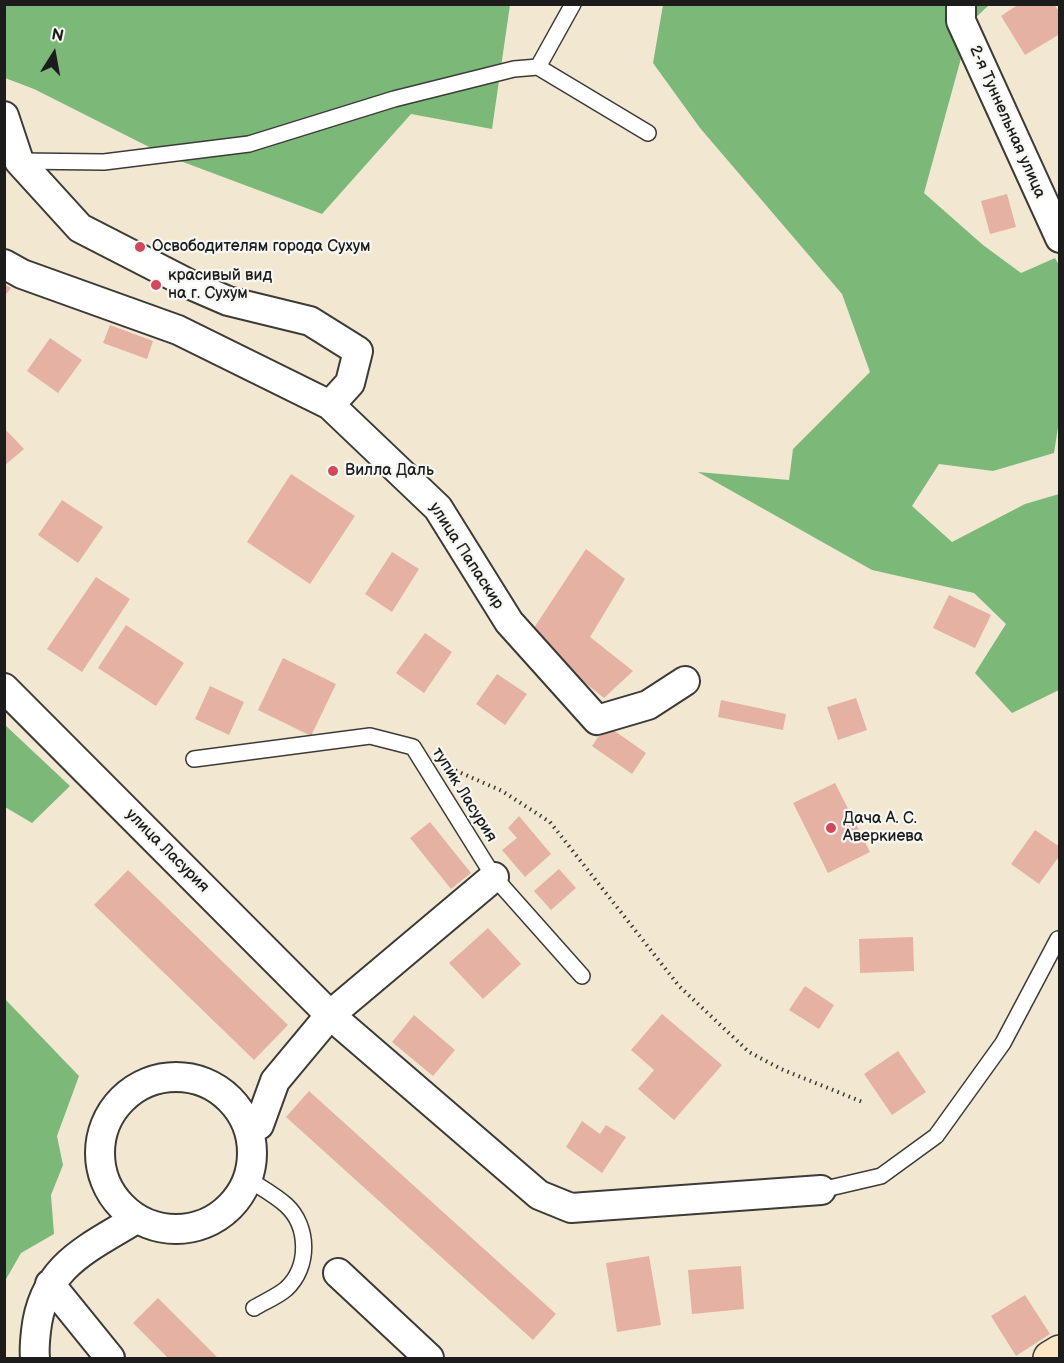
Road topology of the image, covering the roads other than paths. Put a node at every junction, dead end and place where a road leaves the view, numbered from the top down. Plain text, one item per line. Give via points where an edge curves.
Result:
1 (573, 4) edge
2 (961, 4) edge
3 (538, 67) junction
4 (4, 116) edge
5 (648, 133) dead end
6 (19, 161) junction
7 (1059, 238) edge
8 (4, 264) edge
9 (330, 405) junction
10 (685, 681) dead end
11 (4, 688) edge
12 (194, 759) dead end
13 (494, 877) junction
14 (1058, 939) edge
15 (582, 976) dead end
16 (330, 1015) junction
17 (249, 1130) junction
18 (248, 1179) junction
19 (821, 1190) joint
20 (136, 1219) junction
21 (338, 1273) dead end
22 (50, 1284) junction
23 (254, 1308) dead end
24 (1059, 1352) edge
25 (35, 1359) edge
26 (110, 1359) edge
27 (429, 1359) edge
28 (1050, 1359) edge

1 - 3 lane
2 - 7 street, 2-я Туннельная улица via 961,21
3 - 5 lane
3 - 6 lane via 514,69 394,99 249,144 104,162
4 - 6 street
6 - 9 street via 80,228 228,301 310,321 358,351 350,383
8 - 9 street, улица Папаскир via 178,330
9 - 10 street, улица Папаскир via 438,508 509,622 597,720 648,705
11 - 16 street, улица Ласурия
12 - 13 lane, тупик Ласурия via 370,736 413,747
13 - 15 lane, тупик Ласурия
13 - 16 street
14 - 19 lane via 1003,1043 936,1136 881,1176
16 - 17 street via 275,1081 259,1125
16 - 19 street, улица Ласурия via 539,1195 571,1208
17 - 18 street via 252,1156
17 - 20 street via 238,1109 220,1091 198,1080 174,1077 150,1081 128,1093 112,1111 102,1133 99,1158 105,1182 118,1203
18 - 20 street via 233,1204 212,1220 187,1228 161,1228
18 - 23 lane via 287,1206 304,1240 302,1265 287,1288
20 - 22 street via 71,1259
21 - 27 street
22 - 25 street via 38,1313
22 - 26 street
24 - 28 street

